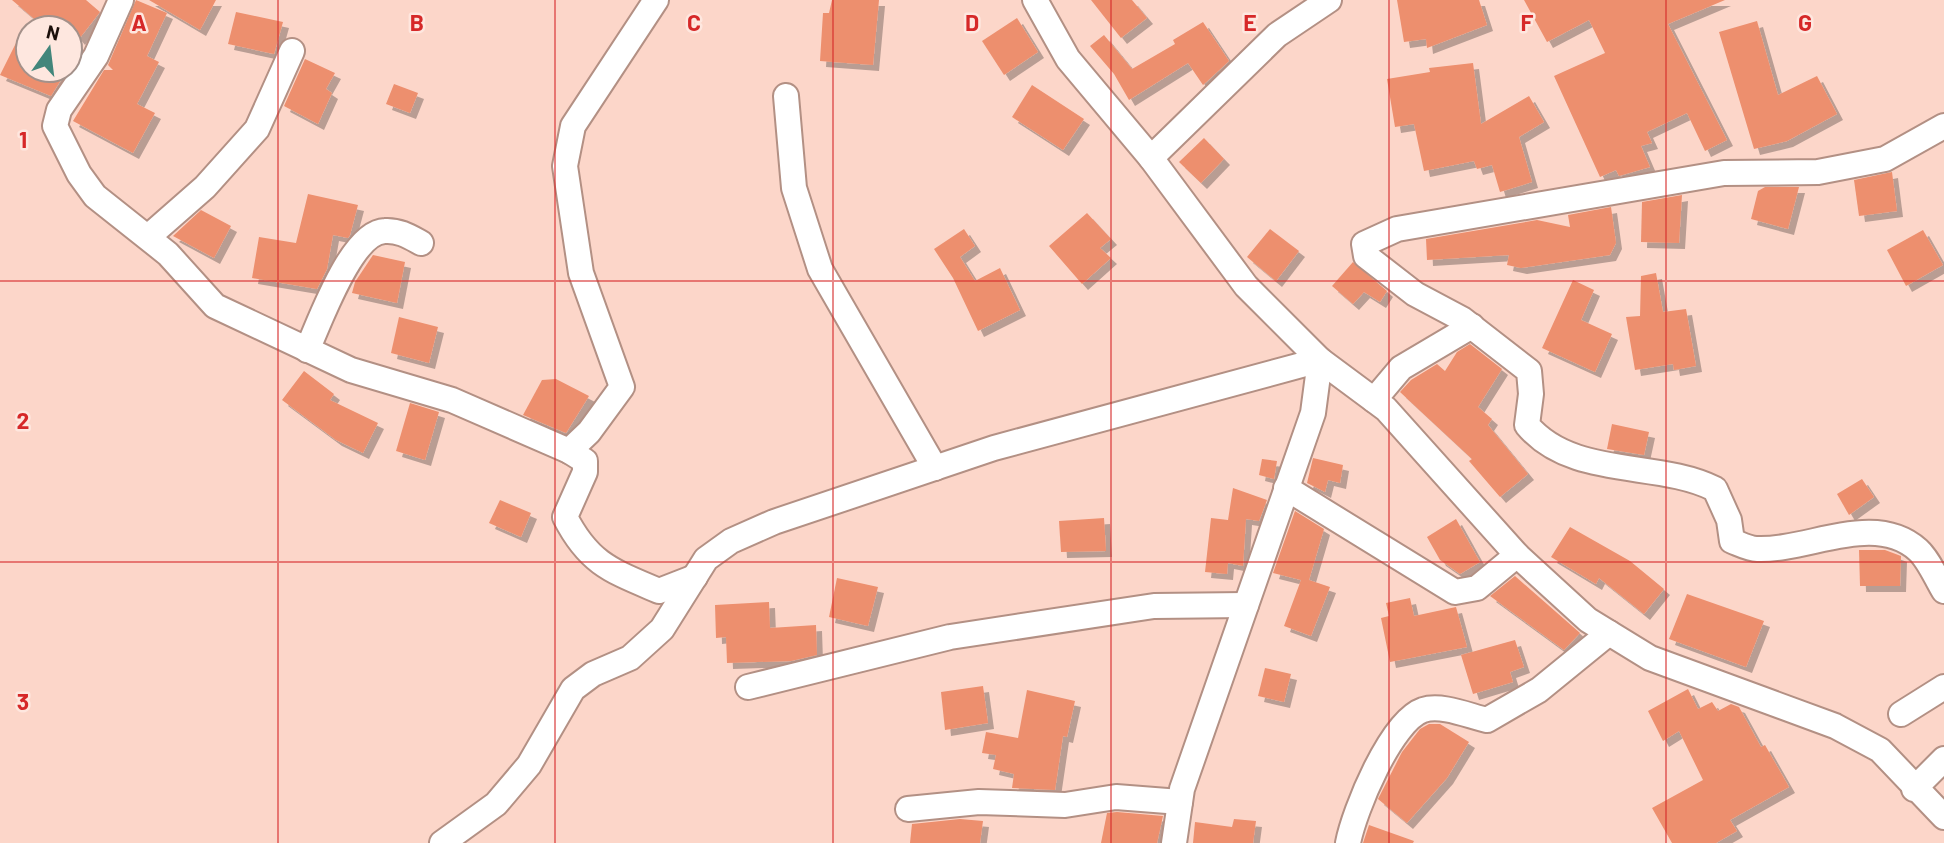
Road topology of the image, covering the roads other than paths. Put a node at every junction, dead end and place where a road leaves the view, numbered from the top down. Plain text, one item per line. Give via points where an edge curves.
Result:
1 (121, 0) edge
2 (656, 0) edge
3 (1035, 0) edge
4 (1329, 0) edge
5 (292, 51) dead end
6 (786, 96) dead end
7 (1944, 126) edge
8 (1151, 158) junction
9 (148, 237) junction
10 (421, 243) dead end
11 (1472, 326) junction
12 (307, 350) junction
13 (1320, 360) junction
14 (1374, 400) junction
15 (569, 451) junction
16 (935, 468) junction
17 (1286, 488) junction
18 (1517, 555) junction
19 (695, 577) junction
20 (1944, 590) edge
21 (1246, 605) junction
22 (1609, 633) junction
23 (748, 687) dead end
24 (1944, 687) edge
25 (1901, 714) dead end
26 (1944, 759) edge
27 (1914, 789) junction
28 (1180, 802) junction
29 (908, 809) dead end
30 (1944, 817) edge
31 (442, 843) edge
32 (1174, 843) edge
33 (1348, 843) edge

1 - 9 street via 96,57 58,110 55,126 95,196
2 - 15 street via 573,126 565,166 581,273 622,387
3 - 8 street via 1068,59
4 - 8 street via 1277,35
5 - 9 street via 257,129 205,187
6 - 16 street via 794,188 820,270
7 - 11 street via 1885,159 1818,172 1724,173 1397,229 1364,244 1366,256 1415,294
8 - 13 street via 1246,286
9 - 12 street via 215,306
10 - 12 street via 383,230 360,243
11 - 14 street via 1401,368
11 - 20 street via 1528,372 1527,425 1539,439 1602,466 1695,479 1715,489 1729,520 1732,541 1756,549 1867,533 1895,534 1919,551
12 - 15 street via 351,370 452,401
13 - 14 street
13 - 16 street
13 - 17 street via 1312,413
14 - 18 street
15 - 19 street via 585,461 585,472 565,517 579,545 610,571 659,591
16 - 19 street via 731,541 706,559
17 - 18 street via 1455,592 1477,588
17 - 21 street
18 - 22 street via 1588,620
19 - 31 street via 662,629 630,658 593,674 573,689 529,765 496,804
21 - 23 street via 1154,606 950,637
21 - 28 street
22 - 27 street via 1650,658 1835,726 1880,750
22 - 33 street via 1539,690 1487,720 1447,710 1423,710 1408,722 1369,778
24 - 25 street
26 - 27 street
27 - 30 street
28 - 29 street via 1116,797 1065,805 979,802
28 - 32 street

